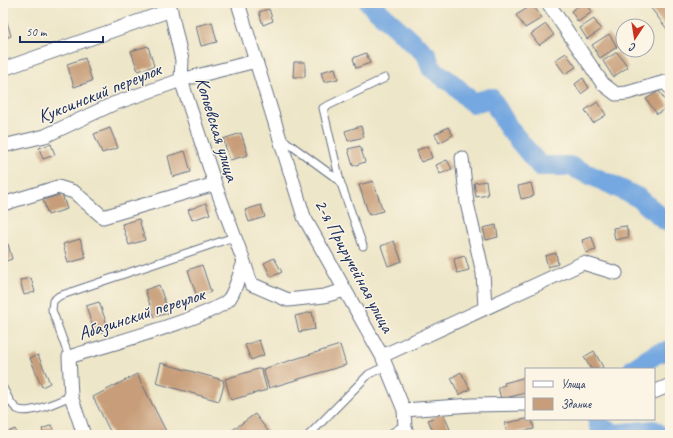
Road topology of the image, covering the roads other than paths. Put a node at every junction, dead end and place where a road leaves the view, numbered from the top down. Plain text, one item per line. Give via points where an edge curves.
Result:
1 (238, 3) edge
2 (548, 3) edge
3 (170, 7) edge
4 (256, 61) junction
5 (3, 69) edge
6 (385, 78) dead end
7 (181, 80) junction
8 (670, 88) edge
9 (280, 136) junction
10 (3, 146) edge
11 (462, 158) dead end
12 (340, 181) junction
13 (215, 184) junction
14 (3, 204) edge
15 (234, 237) junction
16 (363, 246) dead end
17 (244, 262) junction
18 (616, 273) dead end
19 (345, 290) junction
20 (485, 307) junction
21 (69, 357) junction
22 (384, 361) junction
23 (670, 385) edge
24 (3, 388) edge
25 (655, 392) edge
26 (71, 396) junction
27 (525, 404) edge
28 (404, 410) junction
29 (402, 433) edge
30 (84, 435) edge
31 (309, 435) edge

1 - 4 street, 2-я Приручейная улица
2 - 8 street via 603,84 616,94 665,82
3 - 5 street
3 - 7 street, Копьевская улица via 182,60
4 - 7 street, Куксинский переулок
4 - 9 street, 2-я Приручейная улица
6 - 12 lane via 323,108
7 - 10 street, Куксинский переулок via 113,104 45,136
7 - 13 street, Копьевская улица
9 - 12 lane
9 - 19 street, 2-я Приручейная улица via 304,217
11 - 20 street via 467,203 483,273
12 - 16 lane
13 - 14 street via 102,217 74,192 58,187
13 - 15 street, Копьевская улица
15 - 17 street, Копьевская улица
15 - 21 lane via 59,296 54,301 52,310
17 - 19 street via 251,284 288,300 324,296
17 - 21 street, Абазинский переулок via 230,299 221,306
18 - 20 street via 583,263
19 - 22 street, 2-я Приручейная улица
20 - 22 street
21 - 26 street
22 - 28 street, 2-я Приручейная улица
22 - 31 lane
23 - 25 street
24 - 26 lane via 11,403 23,411 33,410
26 - 30 street
27 - 28 street
28 - 29 street, 2-я Приручейная улица

